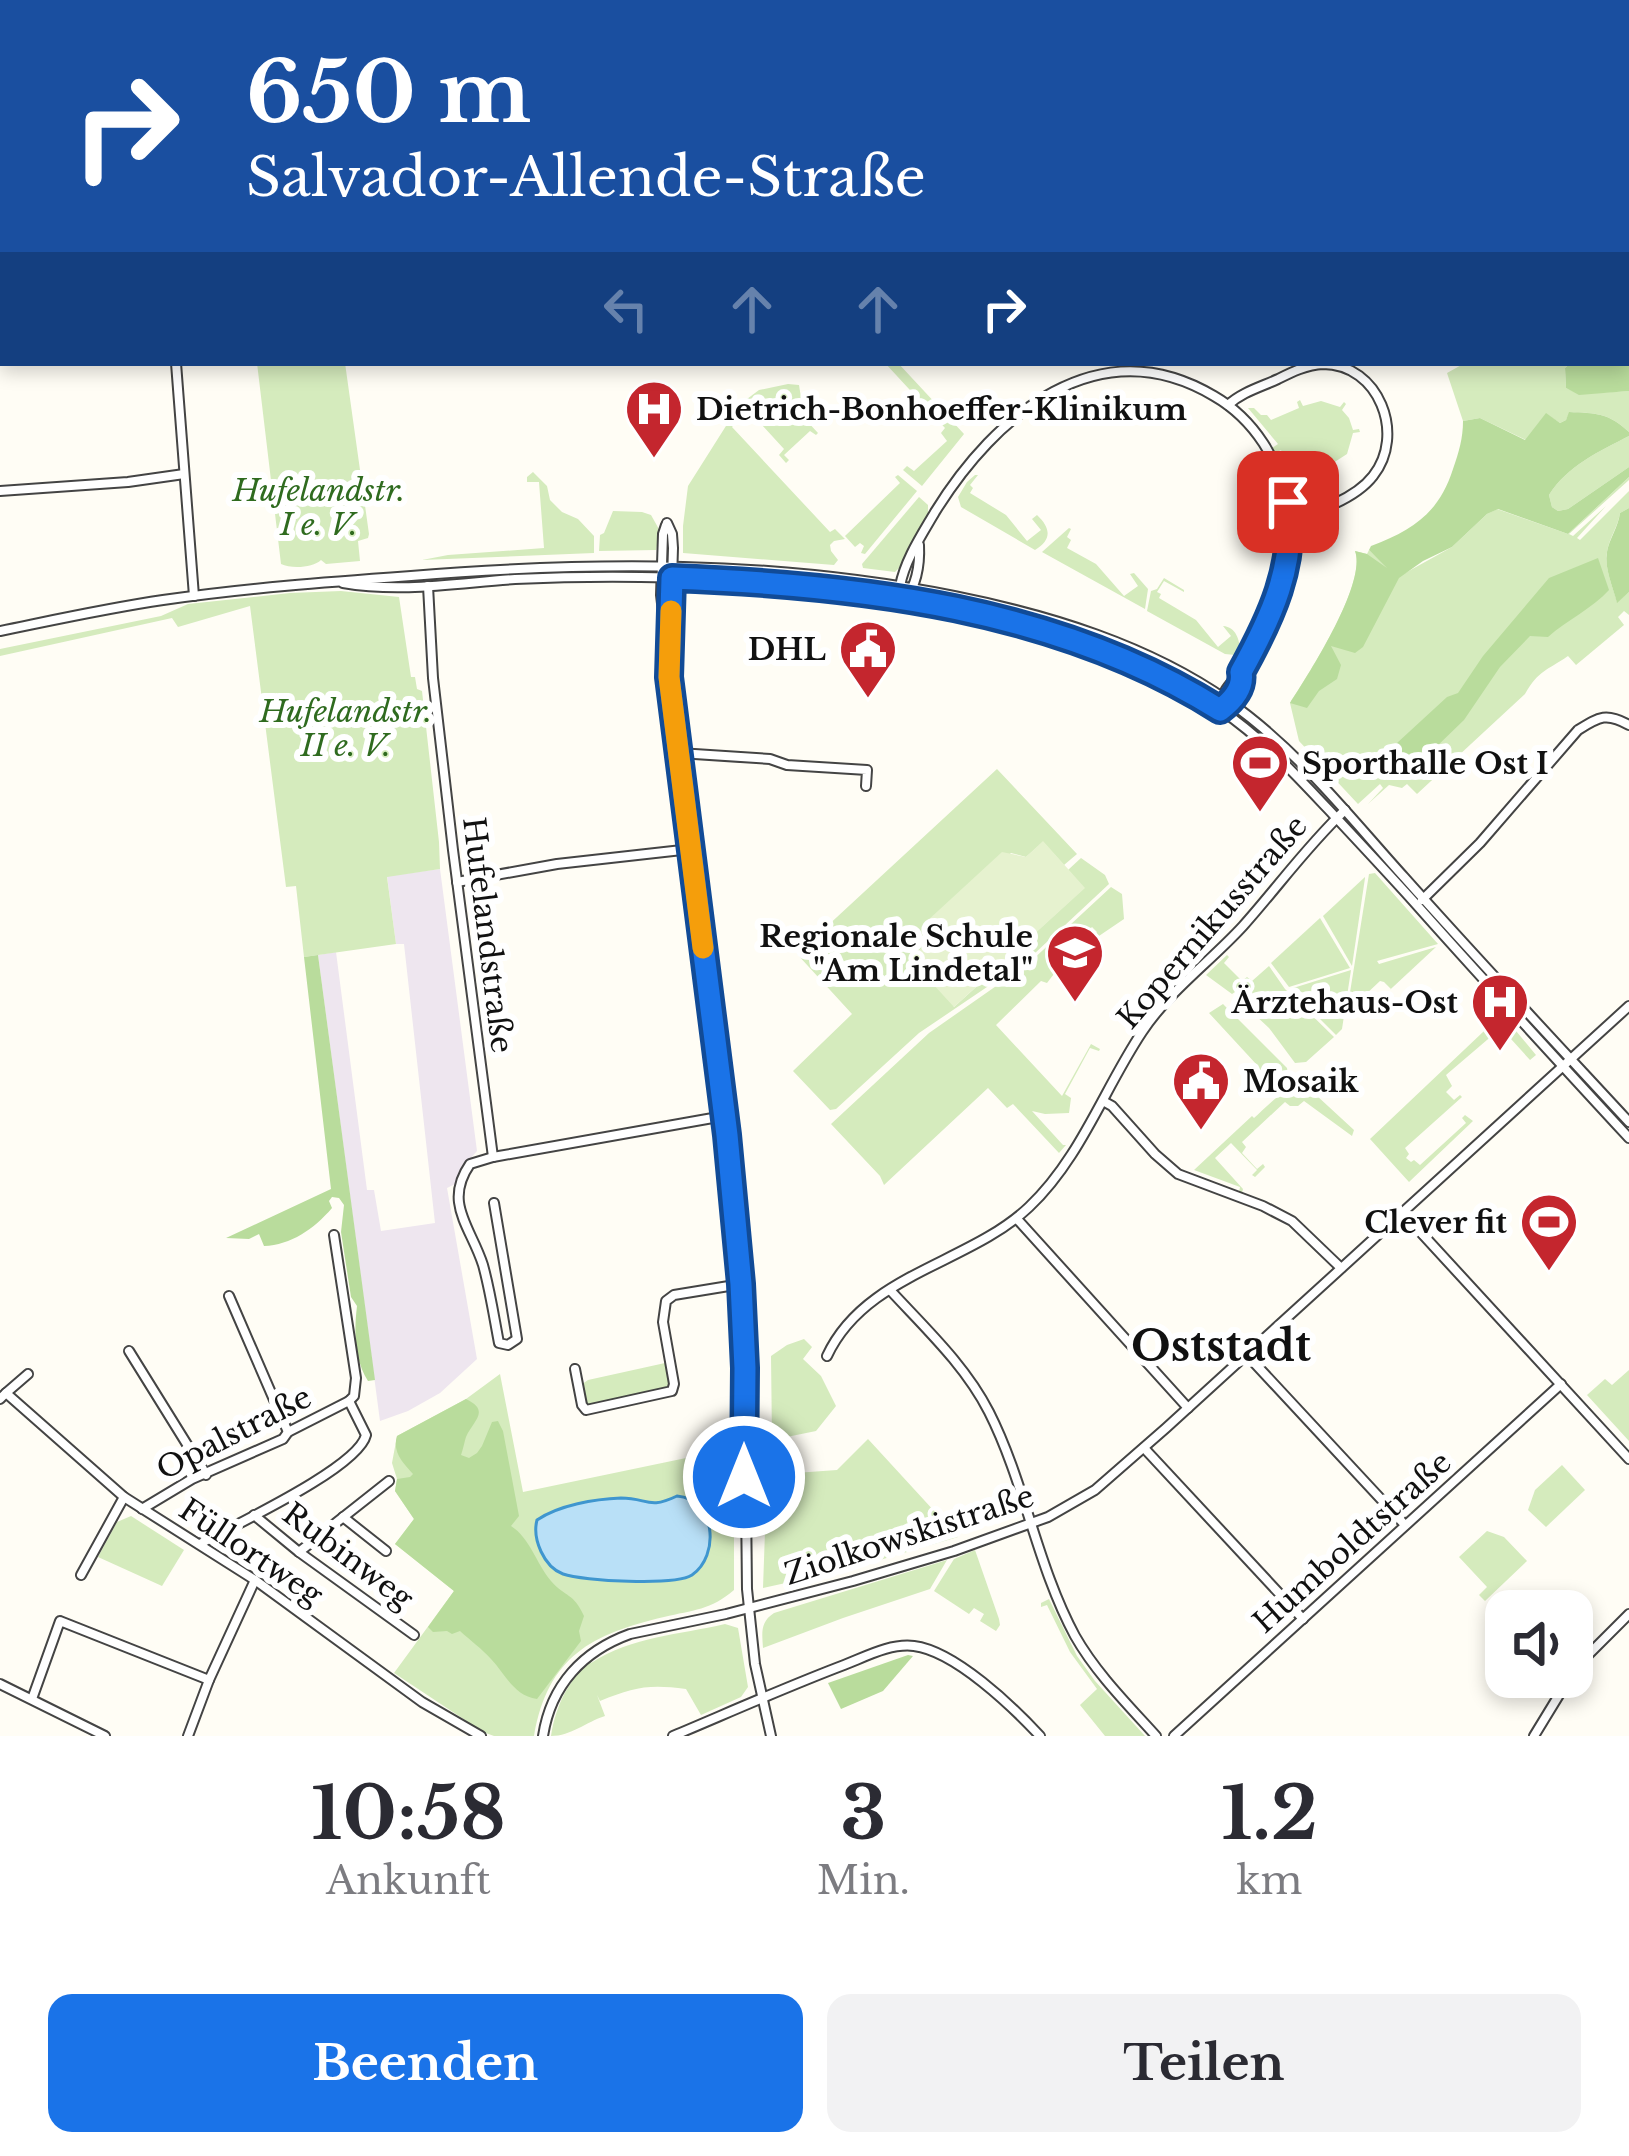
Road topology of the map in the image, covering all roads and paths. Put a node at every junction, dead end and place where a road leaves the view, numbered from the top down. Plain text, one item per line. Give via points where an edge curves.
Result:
1 (176, 366) edge
2 (1313, 366) edge
3 (1333, 366) edge
4 (1228, 405) junction
5 (184, 474) junction
6 (0, 490) edge
7 (1290, 518) junction
8 (920, 542) junction
9 (667, 565) junction
10 (426, 574) junction
11 (667, 578) junction
12 (329, 582) junction
13 (428, 586) junction
14 (900, 586) junction
15 (914, 589) junction
16 (194, 596) junction
17 (905, 600) junction
18 (0, 631) edge
19 (1241, 672) junction
20 (1221, 696) junction
21 (1231, 702) junction
22 (1220, 710) junction
23 (1629, 725) edge
24 (679, 753) junction
25 (866, 786) dead end
26 (1345, 810) junction
27 (1336, 818) junction
28 (691, 849) junction
29 (457, 882) junction
30 (1420, 902) junction
31 (1629, 1006) edge
32 (1568, 1063) junction
33 (1103, 1101) junction
34 (724, 1116) junction
35 (1629, 1122) edge
36 (1629, 1138) edge
37 (493, 1157) junction
38 (494, 1203) dead end
39 (1403, 1213) junction
40 (1016, 1219) junction
41 (334, 1235) dead end
42 (502, 1261) junction
43 (482, 1264) junction
44 (1341, 1268) junction
45 (741, 1284) junction
46 (890, 1291) junction
47 (229, 1296) dead end
48 (129, 1351) dead end
49 (1247, 1354) junction
50 (827, 1357) dead end
51 (575, 1369) dead end
52 (28, 1374) dead end
53 (1561, 1384) junction
54 (3, 1396) edge
55 (349, 1401) junction
56 (1189, 1408) junction
57 (288, 1432) junction
58 (1144, 1448) junction
59 (1629, 1459) edge
60 (206, 1475) junction
61 (389, 1481) dead end
62 (124, 1497) junction
63 (142, 1509) junction
64 (254, 1515) junction
65 (343, 1517) junction
66 (1031, 1523) junction
67 (1405, 1525) junction
68 (200, 1544) junction
69 (386, 1551) dead end
70 (299, 1552) junction
71 (81, 1576) dead end
72 (255, 1580) junction
73 (749, 1609) junction
74 (1629, 1614) edge
75 (1303, 1619) junction
76 (414, 1635) dead end
77 (1593, 1649) edge
78 (209, 1680) junction
79 (0, 1684) edge
80 (761, 1698) junction
81 (1557, 1698) edge
82 (32, 1700) junction
83 (105, 1736) edge
84 (188, 1736) edge
85 (481, 1736) edge
86 (543, 1736) edge
87 (673, 1736) edge
88 (771, 1736) edge
89 (1040, 1736) edge
90 (1156, 1736) edge
91 (1174, 1736) edge
92 (1534, 1736) edge

1 - 5 street
2 - 4 street
3 - 7 street via 1360,378 1379,400 1388,442 1376,473 1354,493
4 - 7 street via 1270,454
4 - 8 street via 1149,373 1059,387 983,446
5 - 6 street
5 - 16 street
7 - 19 street via 1280,591
8 - 14 street
8 - 15 street
9 - 10 street
9 - 11 street
9 - 14 street
10 - 12 street
10 - 13 street, Hufelandstraße
11 - 13 street
11 - 17 street
11 - 24 street
12 - 13 street
12 - 16 street
13 - 29 street, Hufelandstraße
14 - 15 street
14 - 17 street
15 - 17 street
15 - 20 street via 1092,634
16 - 18 street
17 - 22 street via 1094,647
19 - 20 street
19 - 21 street
20 - 21 street
20 - 22 street
21 - 22 street
21 - 26 street
22 - 27 street via 1289,766
23 - 30 street via 1598,717 1578,730
24 - 25 street via 867,770
24 - 28 street
26 - 27 street, Kopernikusstraße
26 - 30 street
27 - 30 street
27 - 33 street, Kopernikusstraße via 1154,1015
28 - 29 street
28 - 34 street
29 - 37 street, Hufelandstraße
30 - 32 street
31 - 32 street, Ziolkowskistraße
32 - 35 street
32 - 36 street
32 - 39 street, Ziolkowskistraße
33 - 40 street, Kopernikusstraße via 1055,1178
33 - 44 street via 1178,1174 1292,1221
34 - 37 street
34 - 45 street
37 - 43 street via 470,1164 457,1195
38 - 42 street
39 - 44 street, Ziolkowskistraße
39 - 53 street
40 - 46 street, Kopernikusstraße
40 - 56 street
41 - 55 street via 356,1378
42 - 43 street
42 - 43 street via 517,1339 508,1345 499,1342
44 - 49 street, Ziolkowskistraße
45 - 51 street via 669,1298 663,1309 672,1391 589,1410
45 - 73 street
46 - 50 street, Kopernikusstraße via 859,1314
46 - 66 street via 976,1389
47 - 57 street
48 - 60 street
49 - 56 street, Ziolkowskistraße
49 - 67 street
52 - 54 street, Füllortweg
53 - 59 street
53 - 67 street, Humboldtstraße
54 - 62 street, Füllortweg
55 - 57 street, Opalstraße
55 - 64 street via 363,1445
56 - 58 street, Ziolkowskistraße
57 - 60 street, Opalstraße
58 - 66 street, Ziolkowskistraße via 1094,1490
58 - 75 street
60 - 63 street, Opalstraße
61 - 65 street
62 - 63 street, Füllortweg
62 - 71 street
63 - 68 street, Füllortweg
64 - 68 street
64 - 70 street, Rubinweg
65 - 69 street
65 - 70 street
66 - 73 street, Ziolkowskistraße
66 - 90 street via 1076,1636
67 - 75 street, Humboldtstraße
68 - 72 street, Füllortweg
70 - 76 street, Rubinweg
72 - 78 street
72 - 85 street, Füllortweg
73 - 80 street
73 - 86 street, Ziolkowskistraße via 598,1648 561,1687
74 - 77 street
75 - 91 street, Humboldtstraße
78 - 82 street via 60,1622
78 - 84 street
79 - 82 street
80 - 87 street
80 - 88 street
80 - 89 street via 890,1648 916,1646 958,1665
81 - 92 street
82 - 83 street

